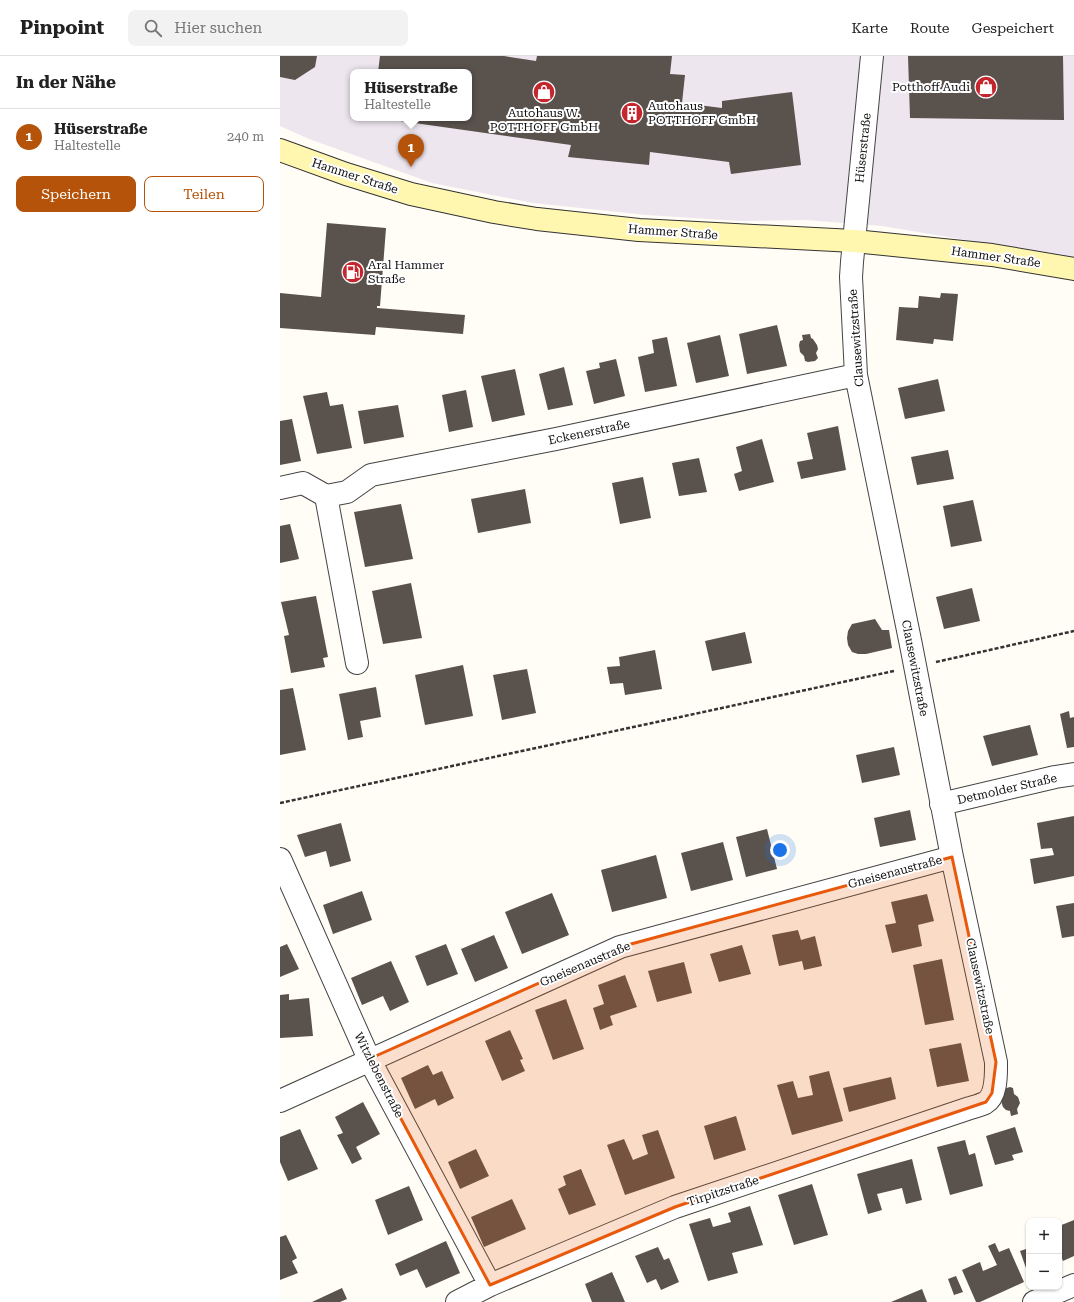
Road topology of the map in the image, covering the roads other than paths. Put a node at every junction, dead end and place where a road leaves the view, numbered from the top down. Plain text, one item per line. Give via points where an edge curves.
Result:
1 (872, 56) edge
2 (280, 150) edge
3 (854, 241) junction
4 (1074, 269) edge
5 (856, 376) junction
6 (280, 488) edge
7 (326, 496) junction
8 (357, 663) dead end
9 (1074, 774) edge
10 (941, 804) junction
11 (952, 856) junction
12 (280, 859) edge
13 (369, 1060) junction
14 (992, 1093) joint
15 (280, 1100) edge
16 (490, 1285) junction
17 (1074, 1285) edge
18 (457, 1302) edge
19 (1034, 1302) edge

1 - 3 street, Hüserstraße
2 - 3 main road, Hammer Straße via 411,194 530,218 639,230
3 - 4 main road, Hammer Straße via 992,255
3 - 5 street, Clausewitzstraße via 851,277
5 - 7 street, Eckenerstraße via 371,475 347,492
5 - 10 street, Clausewitzstraße
6 - 7 street via 303,483
7 - 8 street
9 - 10 street, Detmolder Straße
10 - 11 street, Clausewitzstraße
11 - 13 street, Gneisenaustraße via 620,947
11 - 14 street, Clausewitzstraße via 996,1062 996,1078
12 - 13 street, Witzlebenstraße
13 - 15 street, Gneisenaustraße
13 - 16 street, Witzlebenstraße
14 - 16 street, Tirpitzstraße via 986,1102 975,1106 675,1207
16 - 18 street, Tirpitzstraße
17 - 19 street

